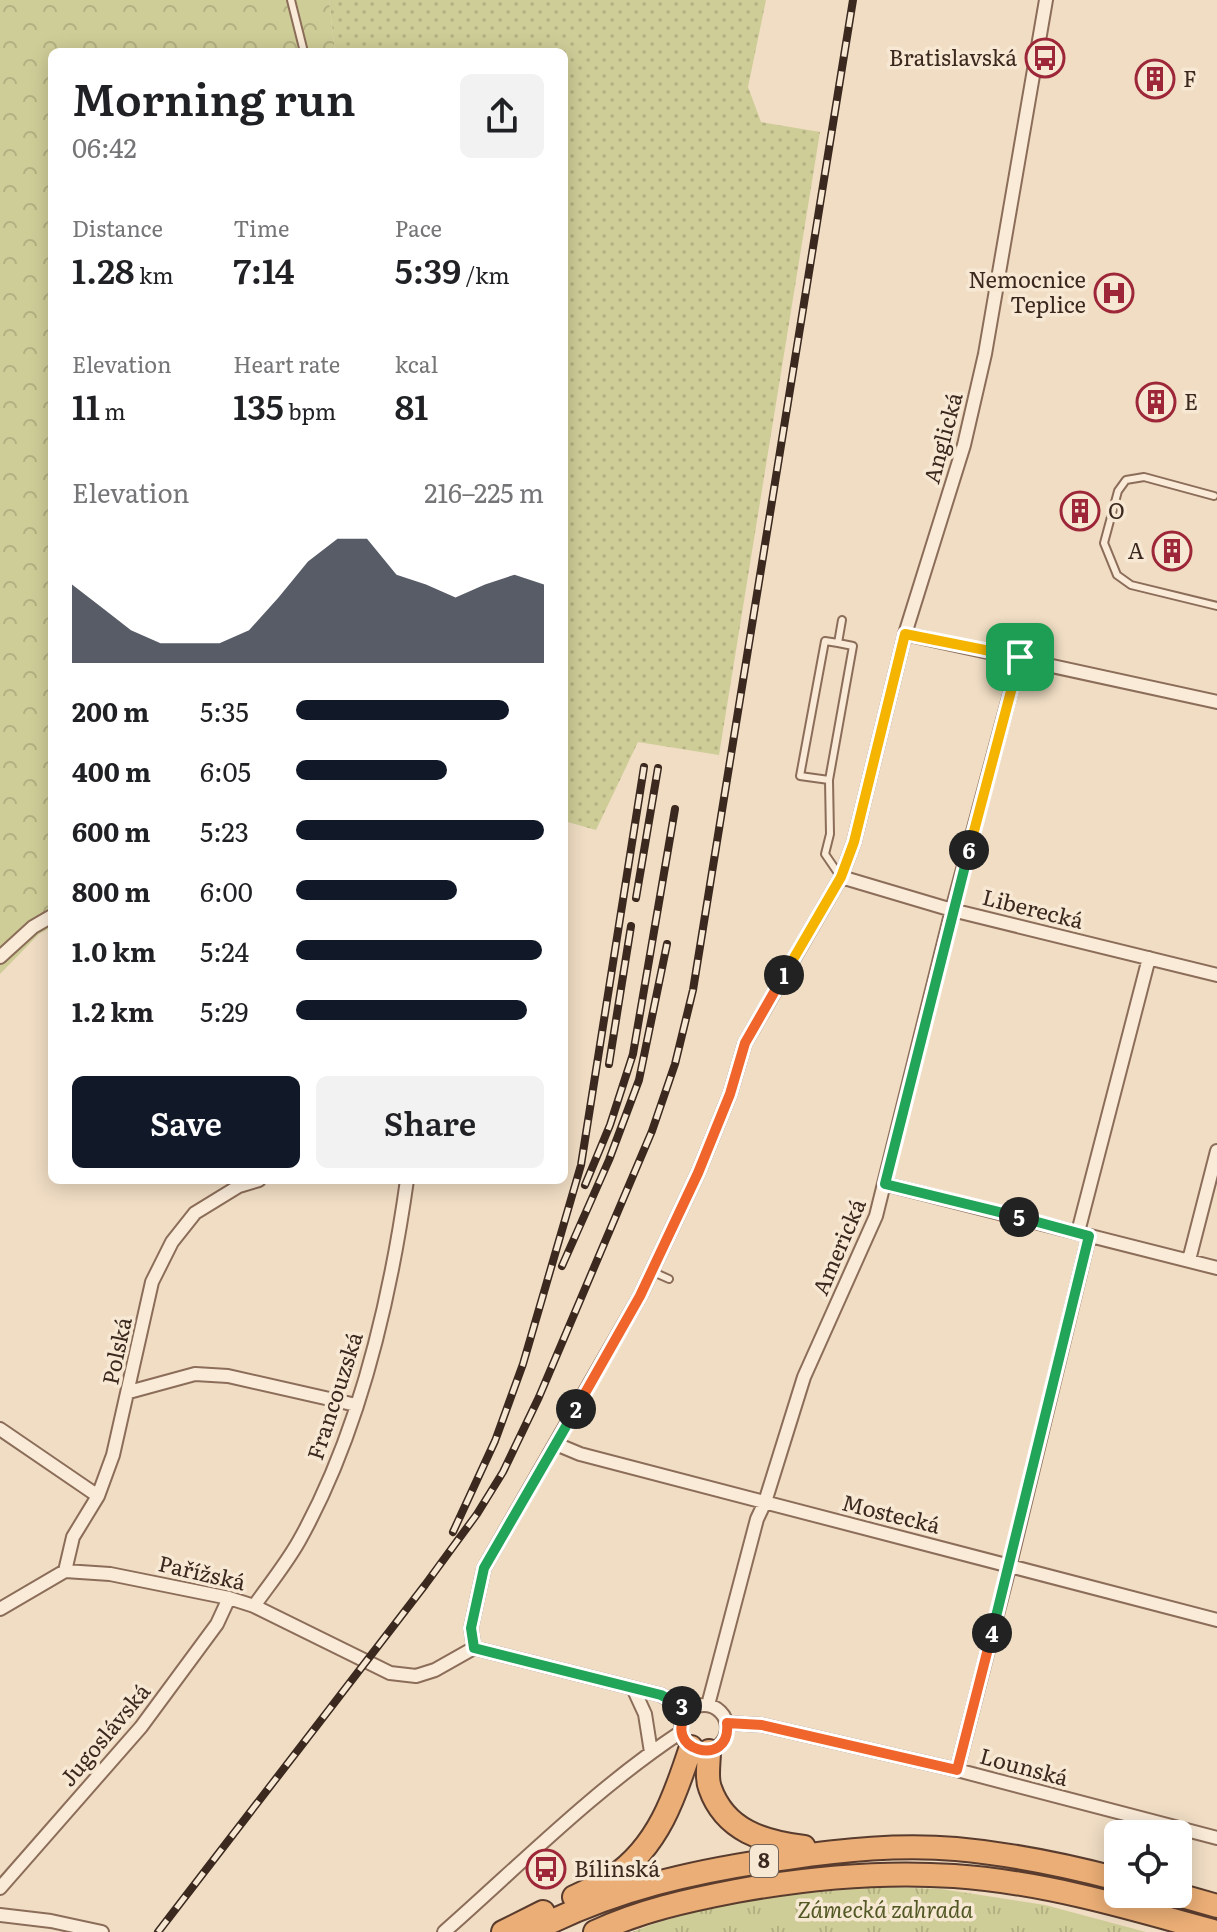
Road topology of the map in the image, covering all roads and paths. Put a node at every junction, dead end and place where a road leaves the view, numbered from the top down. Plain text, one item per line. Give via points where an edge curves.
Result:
1 (291, 0) edge
2 (1046, 0) edge
3 (303, 48) edge
4 (1214, 496) dead end
5 (1217, 606) edge
6 (842, 620) dead end
7 (905, 634) junction
8 (838, 643) junction
9 (1020, 657) junction
10 (1217, 702) edge
11 (829, 780) junction
12 (841, 877) junction
13 (952, 910) junction
14 (48, 918) edge
15 (0, 957) edge
16 (1149, 958) junction
17 (1217, 975) edge
18 (1217, 1151) edge
19 (246, 1184) edge
20 (406, 1184) edge
21 (885, 1184) junction
22 (1084, 1234) junction
23 (1189, 1260) junction
24 (1217, 1268) edge
25 (651, 1271) junction
26 (669, 1279) dead end
27 (129, 1392) junction
28 (356, 1405) junction
29 (0, 1429) edge
30 (556, 1444) junction
31 (98, 1496) junction
32 (765, 1502) junction
33 (1010, 1564) junction
34 (65, 1571) junction
35 (229, 1598) junction
36 (254, 1606) junction
37 (0, 1609) edge
38 (1217, 1620) edge
39 (474, 1648) junction
40 (633, 1688) junction
41 (708, 1705) junction
42 (689, 1711) junction
43 (727, 1723) junction
44 (694, 1743) junction
45 (651, 1752) junction
46 (957, 1770) junction
47 (1217, 1838) edge
48 (833, 1851) junction
49 (1104, 1876) edge
50 (0, 1888) edge
51 (1192, 1899) edge
52 (1217, 1906) edge
53 (0, 1915) edge
54 (102, 1932) edge
55 (444, 1932) edge
56 (503, 1932) edge
57 (531, 1932) edge
58 (595, 1932) edge
59 (1216, 1932) edge

1 - 3 lane
2 - 7 street, Anglická via 985,354 964,445
4 - 5 lane via 1144,477 1126,480 1104,543 1117,575 1131,585
6 - 8 lane
7 - 9 street
7 - 12 street, Anglická
8 - 11 lane via 853,646
8 - 11 lane via 825,641 800,776
9 - 10 street
9 - 13 street, Americká
11 - 12 lane via 825,854
12 - 13 street, Liberecká
12 - 25 street, Anglická via 745,1043 698,1173
13 - 16 street, Liberecká
13 - 21 street, Americká
14 - 15 street
16 - 17 street, Liberecká
16 - 22 street
18 - 23 street
19 - 27 street, Polská via 195,1213 172,1242 152,1282
20 - 28 street, Francouzská via 381,1322
21 - 22 street
21 - 32 street, Americká via 876,1216 804,1377
22 - 23 street
22 - 33 street
23 - 24 street
25 - 26 lane
25 - 30 street, Anglická
27 - 28 street via 195,1374 228,1376
27 - 31 street, Polská
28 - 36 street, Francouzská via 298,1541
29 - 31 street
30 - 32 street, Mostecká
30 - 39 street, Anglická via 484,1568 471,1628
31 - 34 street, Polská via 73,1537
32 - 33 street, Mostecká
32 - 41 street, Americká
33 - 38 street, Mostecká
33 - 46 street
34 - 35 street, Pařížská via 110,1574
34 - 37 street
35 - 36 street, Pařížská
35 - 50 street, Jugoslávská via 217,1624 141,1727
36 - 39 street, Pařížská via 390,1673 416,1676
39 - 40 street
40 - 42 street via 669,1697
40 - 45 street via 645,1714
41 - 42 street
41 - 43 street
42 - 44 street via 682,1722
43 - 44 street via 719,1746
43 - 46 street, Lounská via 762,1725
44 - 45 street
44 - 48 highway via 726,1817 746,1833
44 - 56 highway via 672,1804 646,1848 613,1877
45 - 55 street
46 - 47 street, Lounská
48 - 49 highway, 8 via 956,1849
48 - 57 highway, 8 via 727,1866 650,1884
51 - 52 highway
53 - 54 street
58 - 59 highway, 8 via 706,1896 796,1880 914,1875 1004,1882 1098,1900

